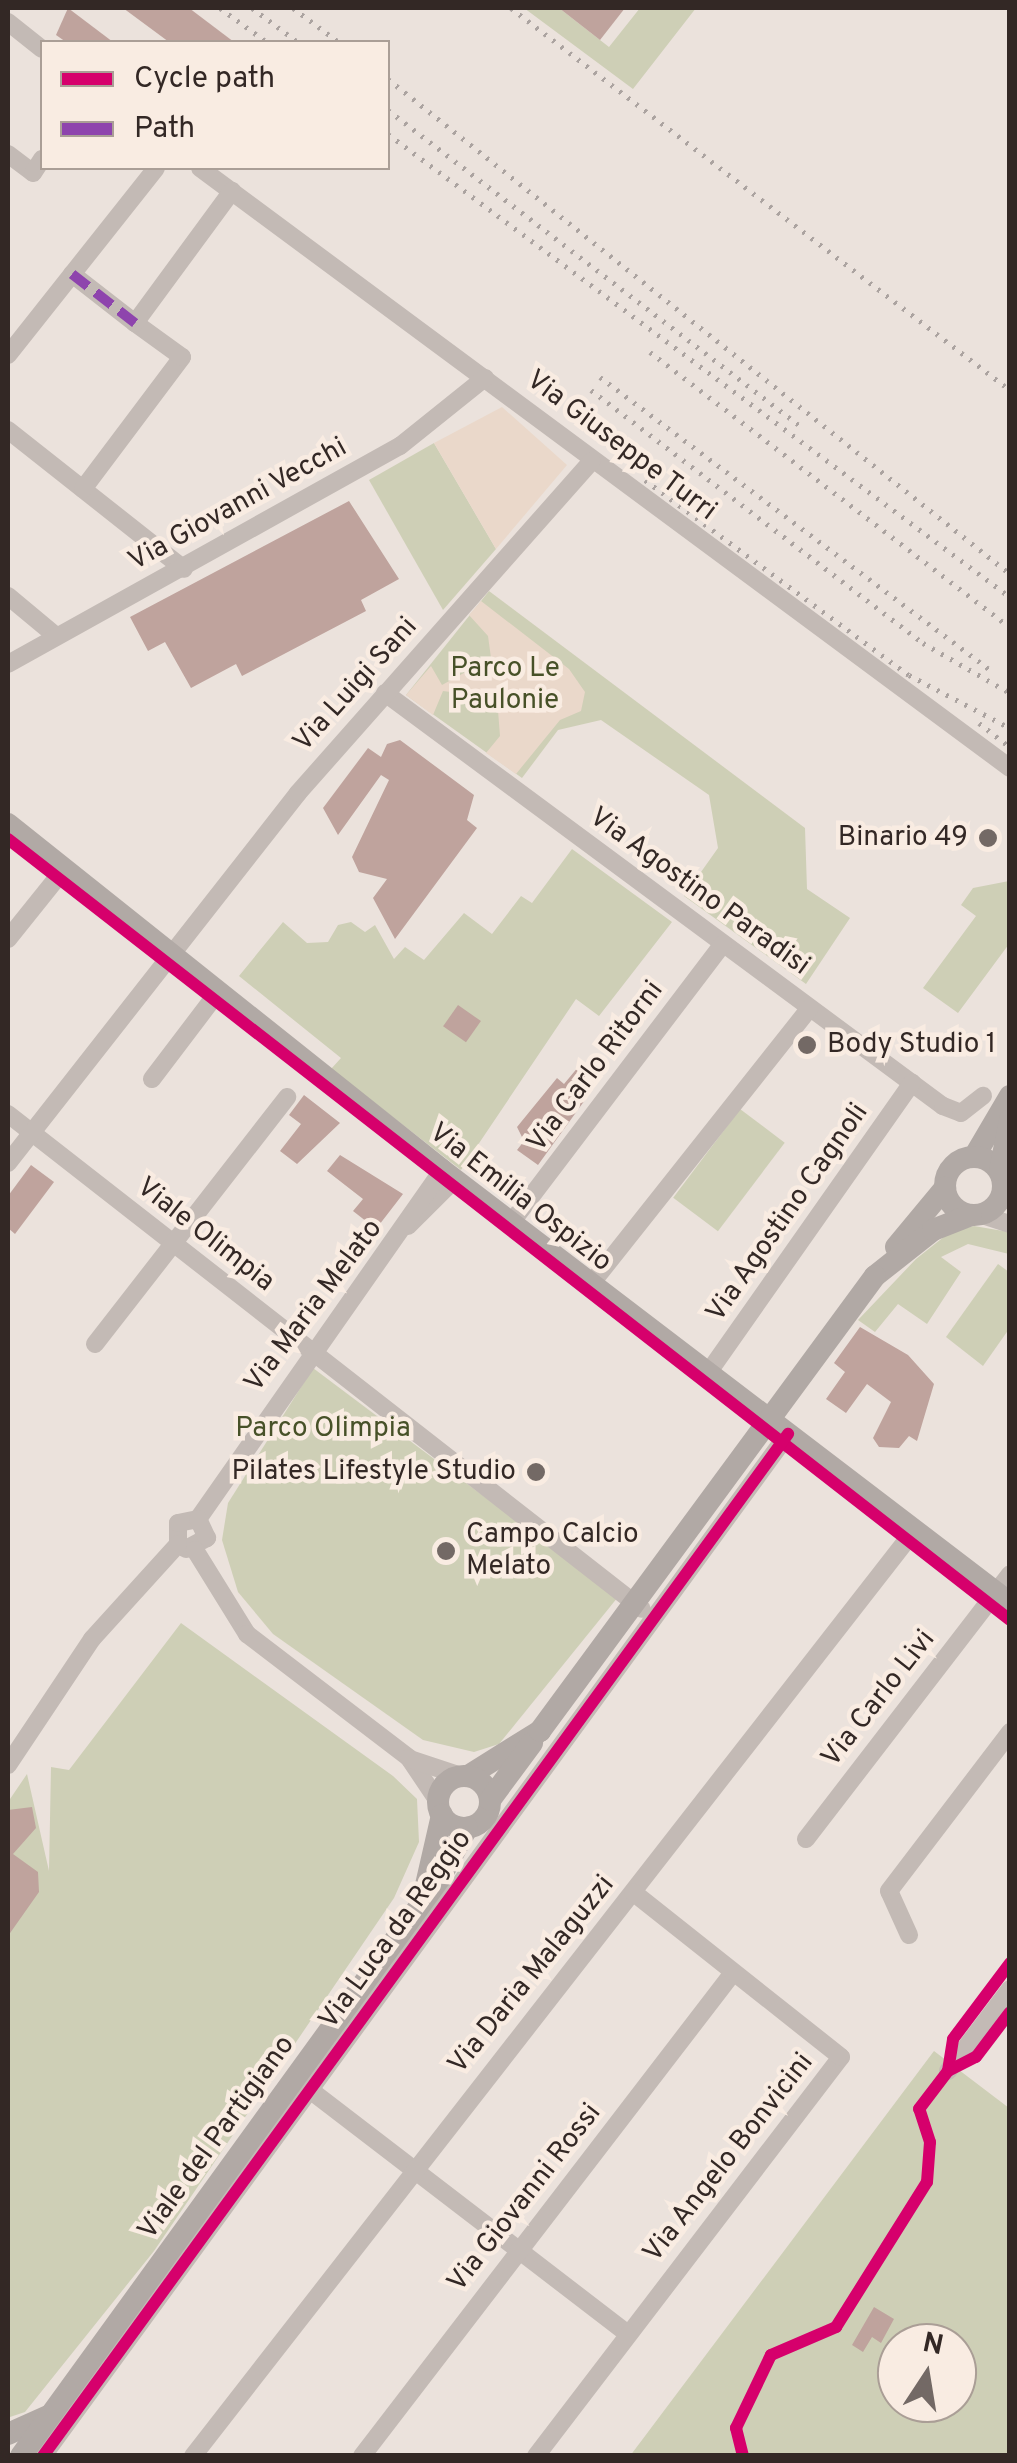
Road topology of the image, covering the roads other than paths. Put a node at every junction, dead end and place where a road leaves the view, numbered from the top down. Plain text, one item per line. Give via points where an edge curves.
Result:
1 (8, 22) edge
2 (40, 47) edge
3 (8, 154) edge
4 (40, 163) edge
5 (154, 170) edge
6 (203, 170) edge
7 (232, 191) junction
8 (72, 274) junction
9 (136, 323) junction
10 (8, 355) edge
11 (485, 378) junction
12 (8, 430) edge
13 (592, 461) junction
14 (83, 489) junction
15 (184, 569) junction
16 (8, 596) edge
17 (56, 636) junction
18 (8, 664) edge
19 (386, 693) junction
20 (1010, 768) edge
21 (8, 824) edge
22 (64, 868) junction
23 (8, 939) edge
24 (723, 944) junction
25 (168, 951) junction
26 (218, 992) junction
27 (810, 1008) junction
28 (152, 1079) dead end
29 (912, 1083) junction
30 (983, 1096) dead end
31 (1010, 1096) edge
32 (287, 1097) dead end
33 (8, 1114) edge
34 (1010, 1120) edge
35 (31, 1132) junction
36 (974, 1157) junction
37 (8, 1163) edge
38 (448, 1175) junction
39 (1004, 1181) edge
40 (945, 1188) junction
41 (975, 1214) junction
42 (511, 1223) junction
43 (1010, 1224) edge
44 (172, 1244) junction
45 (876, 1276) junction
46 (590, 1284) junction
47 (95, 1344) dead end
48 (312, 1353) junction
49 (708, 1373) junction
50 (788, 1434) junction
51 (198, 1519) junction
52 (914, 1530) junction
53 (186, 1547) junction
54 (1005, 1590) edge
55 (654, 1619) junction
56 (540, 1731) junction
57 (1010, 1732) edge
58 (15, 1736) edge
59 (408, 1758) junction
60 (8, 1764) edge
61 (464, 1776) junction
62 (490, 1800) junction
63 (440, 1808) junction
64 (467, 1828) junction
65 (806, 1840) dead end
66 (633, 1892) junction
67 (422, 1896) junction
68 (909, 1935) dead end
69 (732, 1974) junction
70 (1010, 1989) edge
71 (948, 2071) dead end
72 (310, 2090) junction
73 (412, 2170) junction
74 (520, 2250) junction
75 (628, 2334) junction
76 (55, 2411) junction
77 (8, 2434) edge
78 (22, 2456) edge
79 (43, 2456) edge
80 (194, 2456) edge
81 (362, 2456) edge
82 (536, 2456) edge

1 - 2 street
3 - 4 street via 33,173
5 - 8 street
6 - 7 street, Via Giuseppe Turri
7 - 9 street
7 - 11 street, Via Giuseppe Turri
8 - 9 street
8 - 10 street
9 - 14 street via 182,357
11 - 13 street, Via Giuseppe Turri
11 - 15 street, Via Giovanni Vecchi via 400,446
12 - 14 street
13 - 19 street, Via Luigi Sani
13 - 20 street, Via Giuseppe Turri
14 - 15 street
15 - 17 street, Via Giovanni Vecchi
16 - 17 street
17 - 18 street, Via Giovanni Vecchi
19 - 24 street, Via Agostino Paradisi
19 - 25 street, Via Luigi Sani
21 - 22 main road, Via Emilia Ospizio
22 - 23 street
22 - 25 main road, Via Emilia Ospizio
24 - 27 street, Via Agostino Paradisi
24 - 42 street, Via Carlo Ritorni
25 - 26 main road, Via Emilia Ospizio
25 - 35 street, Via Luigi Sani
26 - 28 street
26 - 38 main road, Via Emilia Ospizio
27 - 29 street, Via Agostino Paradisi
27 - 46 street, Via Emilia Ospizio
29 - 30 street, Via Agostino Paradisi via 961,1112
29 - 49 street, Via Agostino Cagnoli
31 - 36 main road, Viale del Partigiano
32 - 44 street
33 - 35 street, Viale Olimpia
34 - 39 main road
35 - 37 street, Via Luigi Sani
35 - 44 street, Viale Olimpia
36 - 39 main road
36 - 40 main road, Viale del Partigiano via 957,1164
38 - 42 main road, Via Emilia Ospizio
38 - 48 street, Via Maria Melato
39 - 41 main road via 994,1204
40 - 41 main road via 956,1210
40 - 45 main road, Viale del Partigiano
41 - 43 street
41 - 45 main road, Viale del Partigiano via 933,1230
42 - 46 main road, Via Emilia Ospizio
44 - 47 street
44 - 48 street, Viale Olimpia
45 - 56 main road, Viale del Partigiano, bridge
46 - 49 main road, Via Emilia Ospizio
48 - 51 street, Via Maria Melato
48 - 55 street, Viale Olimpia
49 - 50 main road, Via Emilia Ospizio
50 - 52 main road, Via Emilia Ospizio
50 - 55 street, Via Luca da Reggio
51 - 53 street via 207,1538
51 - 53 street, Via Maria Melato via 178,1523
52 - 54 main road, Via Emilia Ospizio
52 - 66 street, Via Daria Malaguzzi
53 - 58 street via 92,1639
53 - 59 street via 247,1634
54 - 65 street, Via Carlo Livi
55 - 72 street, Via Luca da Reggio
56 - 61 main road, Viale del Partigiano
56 - 62 main road, Viale del Partigiano
57 - 68 street via 888,1891
58 - 60 street
59 - 61 street
59 - 63 street
61 - 62 main road via 483,1784
61 - 63 main road, Viale del Partigiano via 443,1787
62 - 64 main road, Viale del Partigiano via 482,1822
63 - 64 main road
63 - 67 main road, Viale del Partigiano
64 - 67 main road, Viale del Partigiano
66 - 69 street, Via Angelo Bonvicini
66 - 73 street, Via Daria Malaguzzi
67 - 76 main road, Viale del Partigiano
69 - 74 street, Via Giovanni Rossi
69 - 75 street, Via Angelo Bonvicini via 841,2058
70 - 71 street
72 - 73 street
72 - 79 street, Via Luca da Reggio
73 - 74 street
73 - 80 street, Via Daria Malaguzzi
74 - 75 street
74 - 81 street, Via Giovanni Rossi
75 - 82 street, Via Angelo Bonvicini
76 - 77 main road, Viale del Partigiano
76 - 78 main road, Viale del Partigiano

